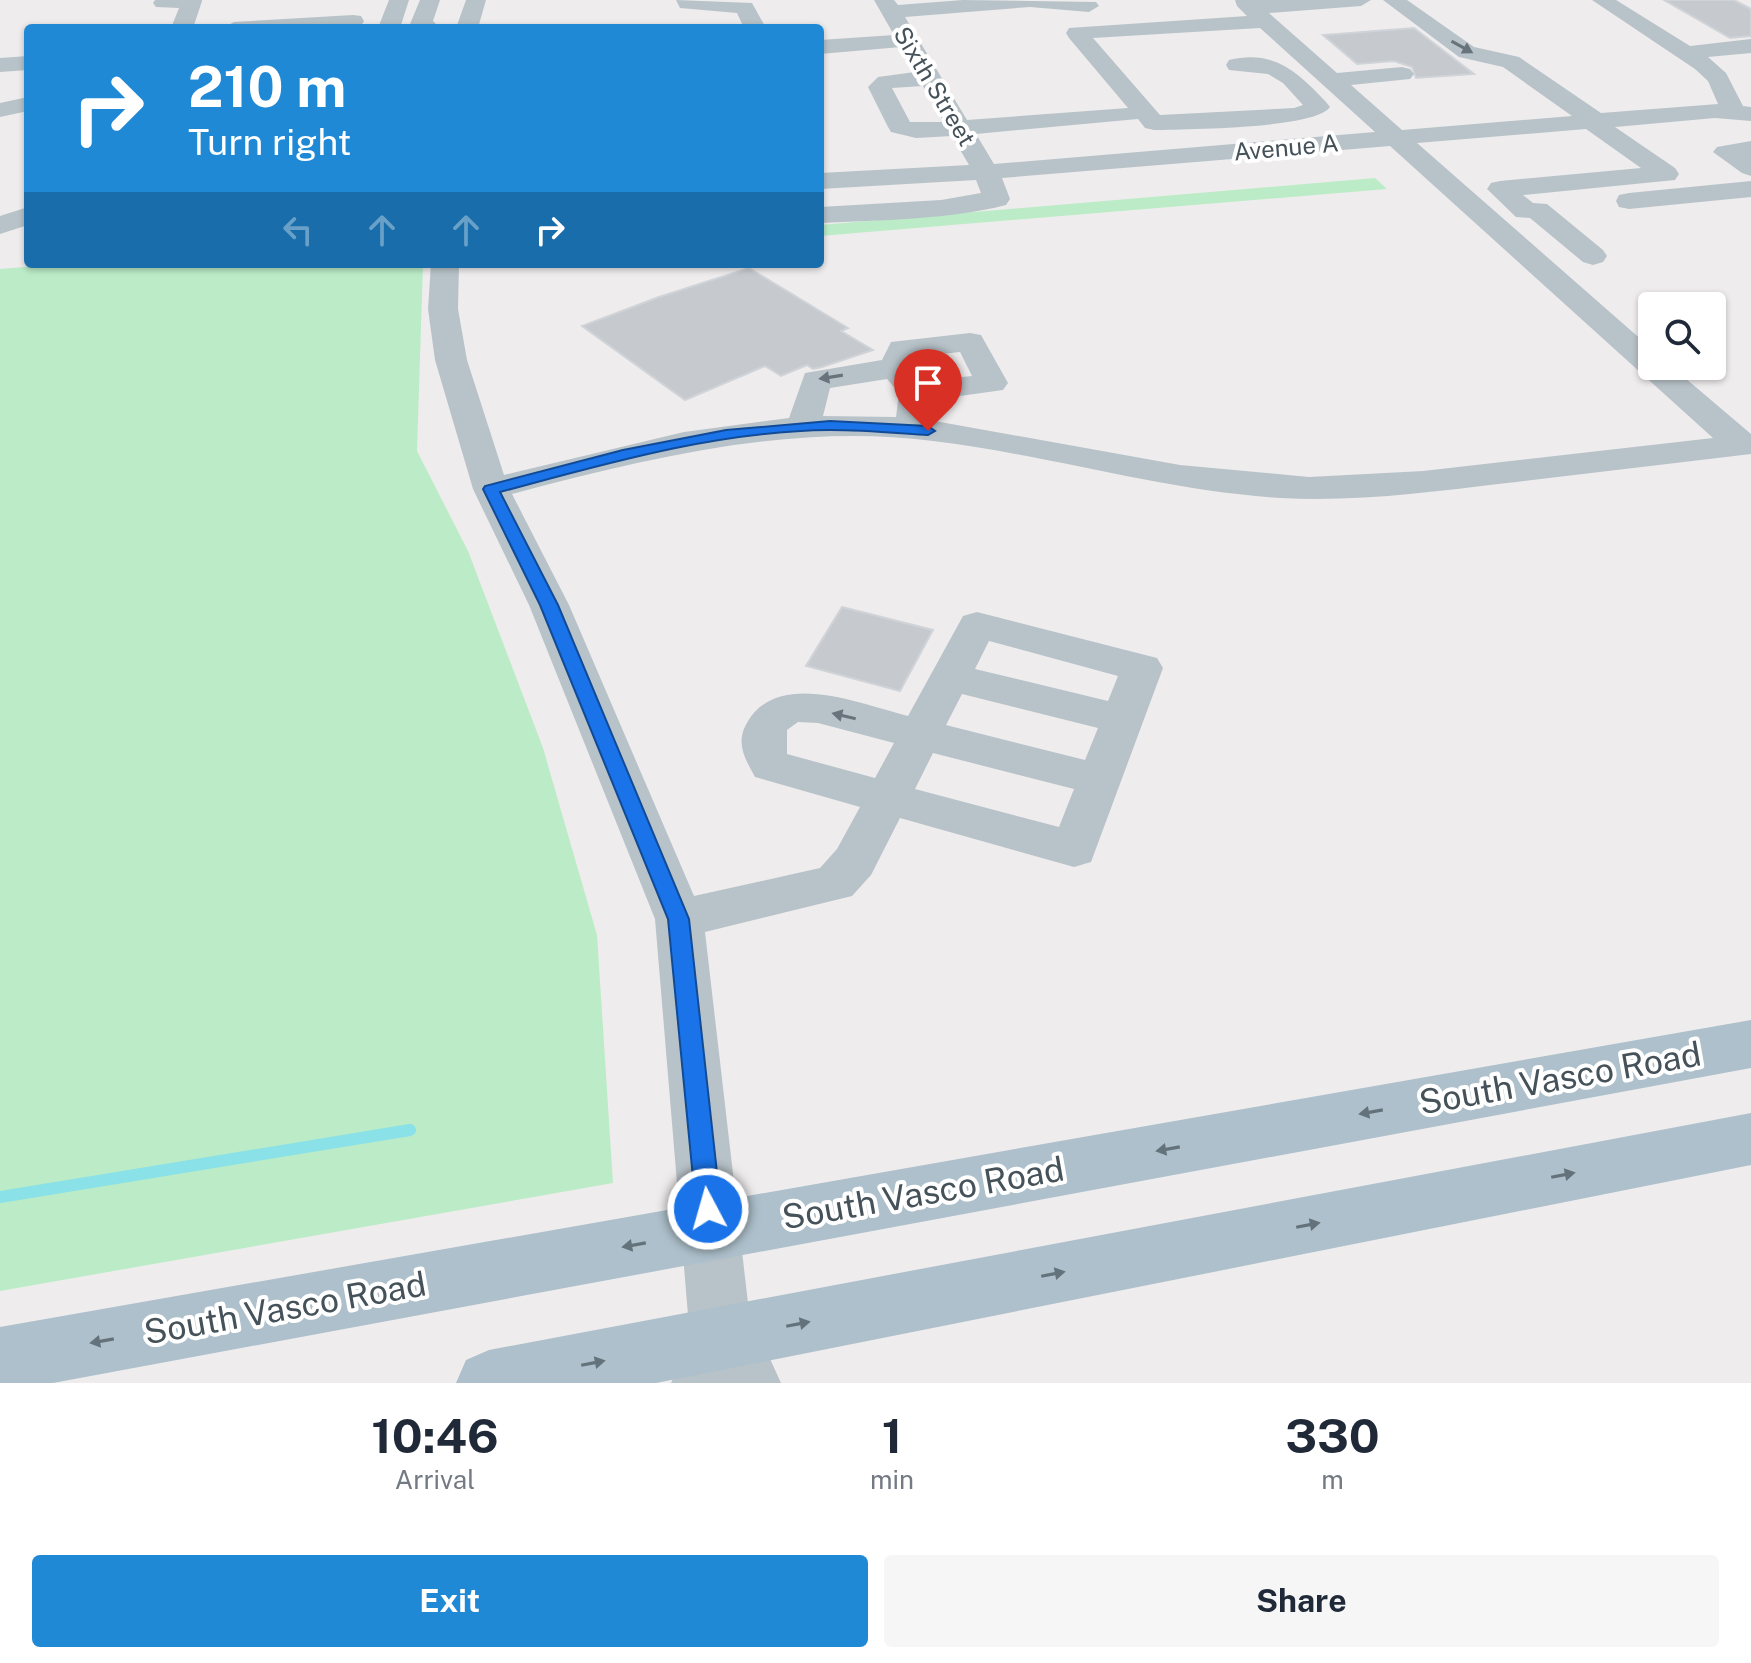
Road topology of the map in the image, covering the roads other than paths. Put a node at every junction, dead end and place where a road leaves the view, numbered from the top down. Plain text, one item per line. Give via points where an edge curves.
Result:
1 (362, 0) edge
2 (399, 0) edge
3 (430, 0) edge
4 (476, 0) edge
5 (686, 0) edge
6 (1203, 0) edge
7 (1361, 0) edge
8 (1393, 0) edge
9 (1602, 0) edge
10 (164, 1) edge
11 (987, 2) edge
12 (1086, 3) edge
13 (1117, 4) dead end
14 (887, 6) edge
15 (1253, 10) edge
16 (1664, 13) dead end
17 (1458, 16) dead end
18 (1419, 19) junction
19 (1636, 21) junction
20 (1228, 23) junction
21 (153, 24) edge
22 (183, 24) edge
23 (351, 24) edge
24 (390, 24) edge
25 (421, 24) edge
26 (468, 24) edge
27 (753, 24) edge
28 (1481, 33) dead end
29 (908, 40) junction
30 (1751, 46) edge
31 (824, 47) edge
32 (1688, 53) junction
33 (1511, 62) junction
34 (24, 63) edge
35 (0, 65) edge
36 (1237, 65) dead end
37 (1402, 74) dead end
38 (930, 78) junction
39 (1332, 80) junction
40 (1723, 98) edge
41 (24, 105) edge
42 (0, 110) edge
43 (955, 119) junction
44 (1594, 121) junction
45 (1387, 122) junction
46 (1751, 134) edge
47 (1146, 137) junction
48 (1751, 149) edge
49 (824, 160) edge
50 (980, 162) junction
51 (1751, 168) edge
52 (1666, 174) junction
53 (824, 181) edge
54 (1751, 189) edge
55 (1695, 194) junction
56 (1532, 210) junction
57 (24, 214) edge
58 (824, 215) edge
59 (1483, 215) junction
60 (0, 216) edge
61 (24, 216) edge
62 (0, 226) edge
63 (1593, 256) dead end
64 (445, 268) edge
65 (1638, 353) edge
66 (1669, 380) edge
67 (803, 427) junction
68 (911, 429) junction
69 (1746, 444) edge
70 (491, 489) junction
71 (920, 734) junction
72 (1100, 780) junction
73 (887, 798) junction
74 (679, 919) junction
75 (1751, 1044) edge
76 (1751, 1139) edge
77 (711, 1231) junction
78 (0, 1360) edge
79 (724, 1368) edge
80 (489, 1383) edge

1 - 23 street
2 - 24 street
3 - 25 street
4 - 26 street
5 - 27 street via 745,7
6 - 20 street
7 - 15 street
8 - 18 street
9 - 19 street
10 - 21 street
10 - 22 street via 192,1
11 - 12 street
11 - 14 street
12 - 13 street
14 - 29 street, Sixth Street
15 - 20 street
15 - 39 street
16 - 19 street via 1667,17
17 - 18 street
18 -> 33 street via 1467,52
19 - 32 street
20 - 36 street via 1077,33 1154,123 1297,115 1318,107 1282,70 1268,64
28 - 33 street via 1505,50
29 - 31 street
29 - 38 street, Sixth Street
30 - 32 street
32 - 40 street
33 - 44 street
34 - 35 street
37 - 39 street
38 - 43 street, Sixth Street
38 - 43 street via 880,87 900,127 916,131
39 - 45 street
40 - 44 street, Avenue A
40 - 46 street
41 - 42 street
43 - 47 street via 1129,115
43 - 50 street, Sixth Street
44 - 45 street, Avenue A
44 - 52 street
45 - 47 street
45 - 50 street, Avenue A
45 - 59 street
47 - 50 street
48 - 51 street via 1726,152
49 - 50 street
50 - 53 street, Avenue A
50 - 58 street via 997,199
52 - 55 street
52 - 56 street via 1500,189
54 - 55 street
55 - 56 street
56 - 59 street
56 - 63 street
57 - 60 street
59 - 65 street
61 - 62 street
64 - 70 street via 443,309 451,360
66 - 69 street
67 - 68 street
68 -> 67 street via 905,380 816,380
67 - 70 street via 623,454
68 - 69 street via 1229,482 1327,488 1423,482
70 - 74 street via 549,605
71 - 72 street
71 - 72 street via 977,625 1142,668
71 - 73 street
71 -> 73 street via 802,706 773,719 764,730 762,755 771,766
72 - 73 street via 1074,849
73 - 74 street via 854,862 835,883
74 - 77 street
75 -> 77 main road, South Vasco Road
79 -> 76 main road
77 -> 78 main road, South Vasco Road
77 - 79 street
80 -> 79 main road

